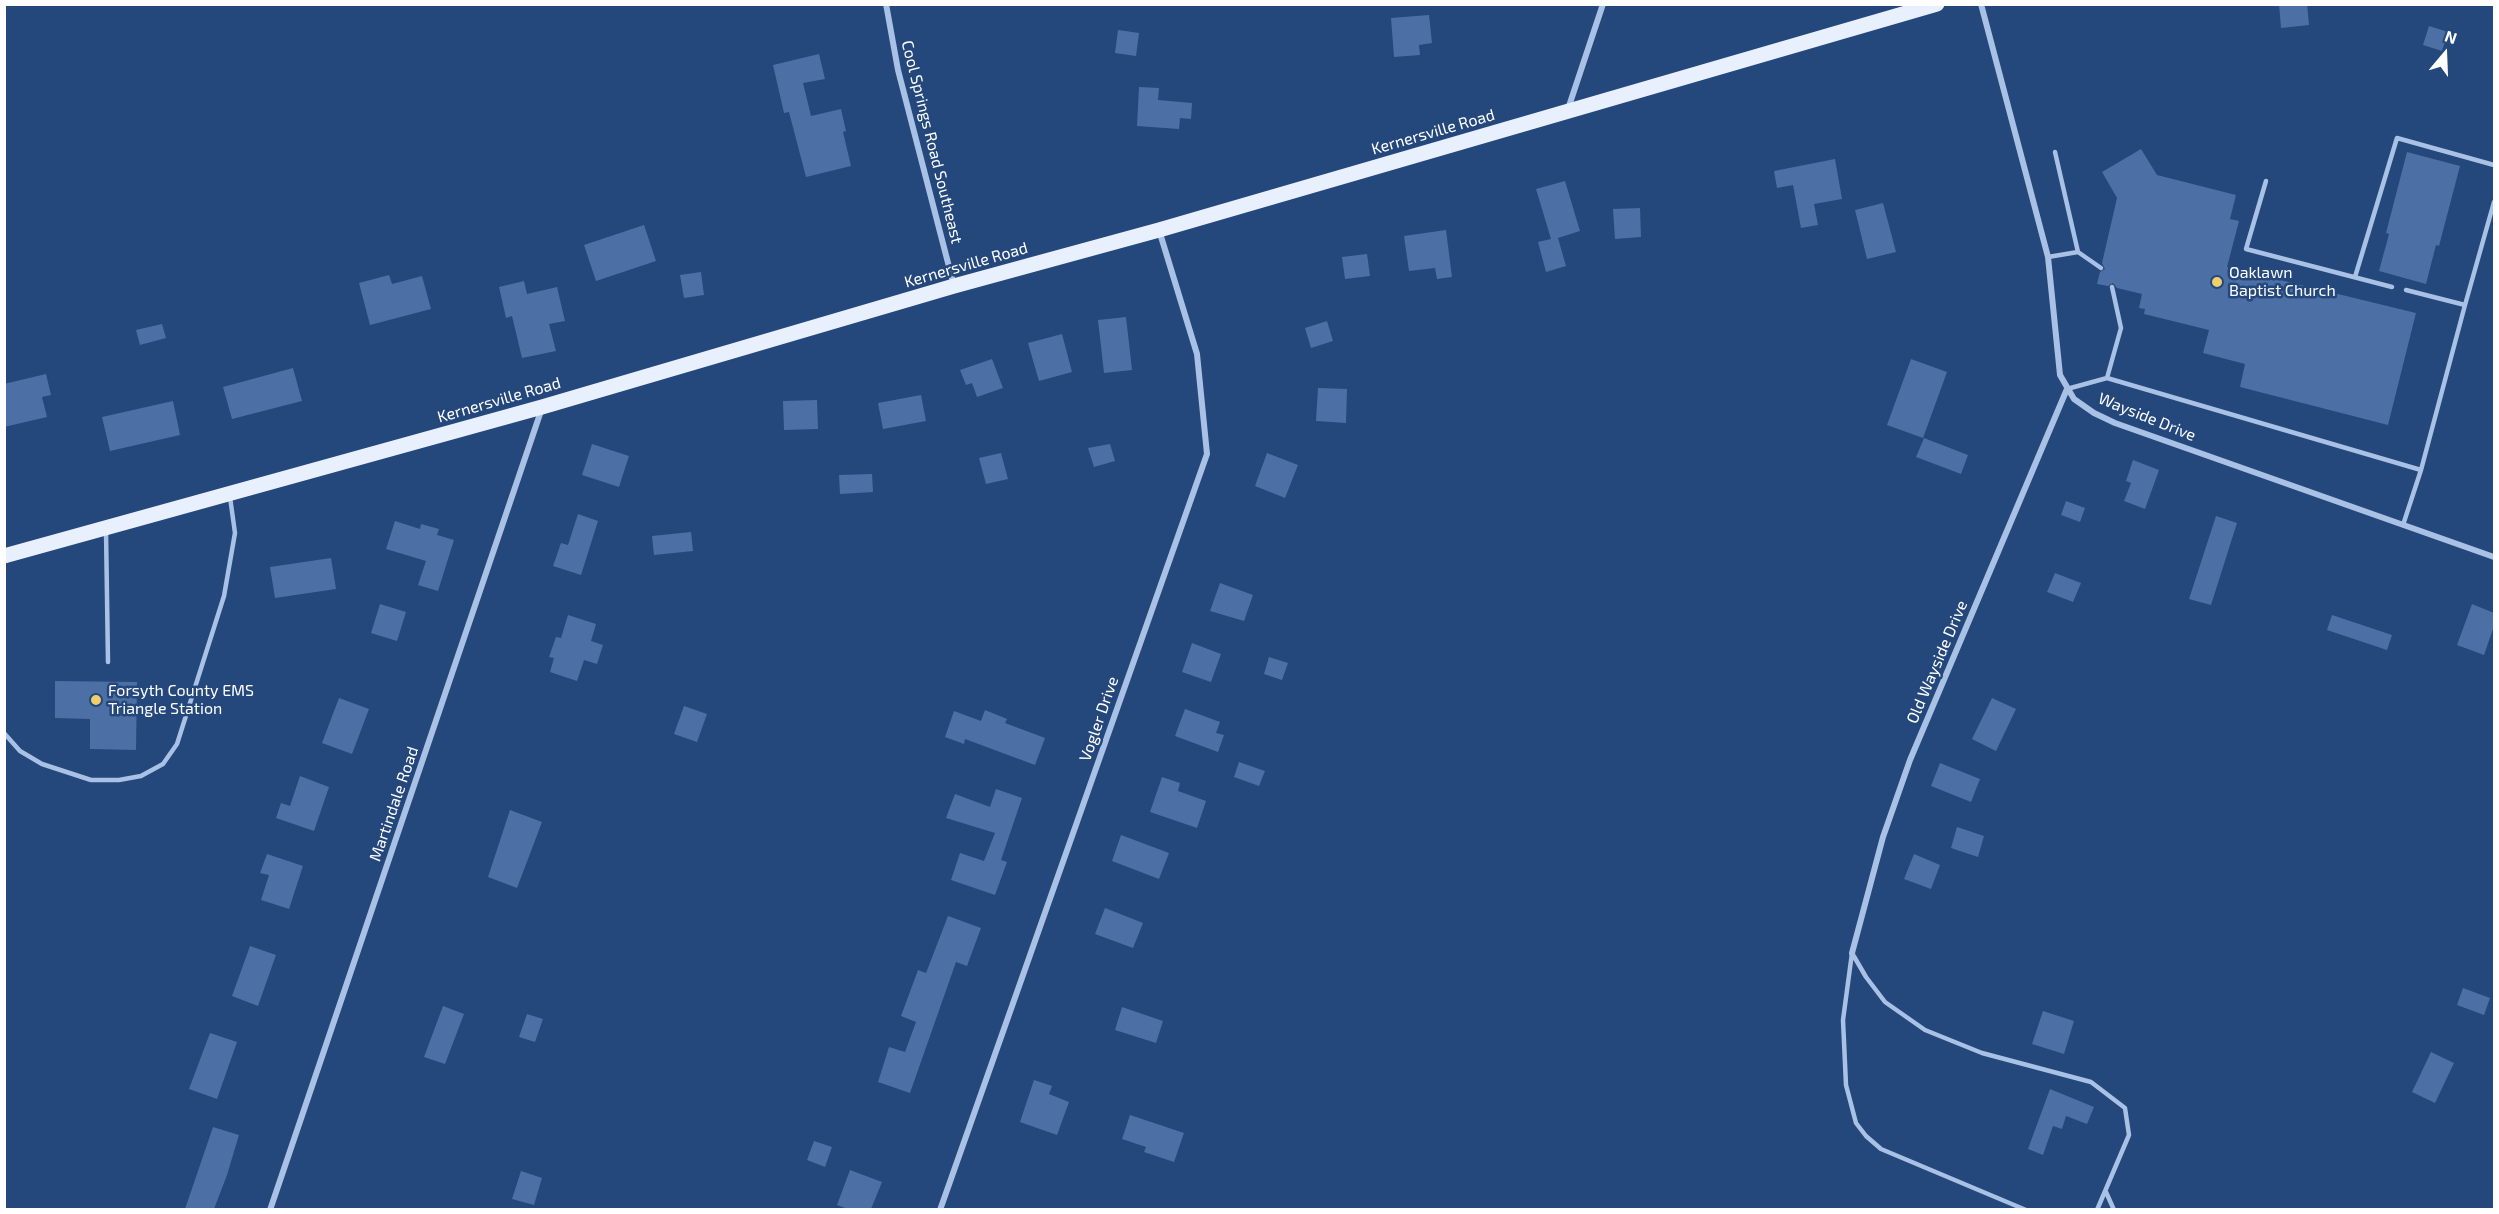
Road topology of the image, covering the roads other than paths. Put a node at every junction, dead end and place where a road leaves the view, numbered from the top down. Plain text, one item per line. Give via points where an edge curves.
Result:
1 (886, 4) edge
2 (1603, 4) edge
3 (1936, 4) edge
4 (1981, 4) edge
5 (1566, 112) junction
6 (2055, 152) dead end
7 (2494, 165) edge
8 (2266, 181) dead end
9 (2494, 202) edge
10 (1159, 230) junction
11 (2078, 252) junction
12 (2048, 257) junction
13 (2101, 268) dead end
14 (2355, 277) junction
15 (954, 286) junction
16 (2112, 287) dead end
17 (2392, 287) dead end
18 (2406, 290) dead end
19 (2465, 305) junction
20 (2107, 378) junction
21 (2067, 389) junction
22 (542, 407) junction
23 (2421, 470) junction
24 (229, 494) junction
25 (2403, 525) junction
26 (106, 528) junction
27 (4, 556) edge
28 (2494, 557) edge
29 (108, 662) dead end
30 (4, 733) edge
31 (1852, 952) junction
32 (2106, 1192) junction
33 (270, 1209) edge
34 (940, 1209) edge
35 (2026, 1209) edge
36 (2097, 1209) edge
37 (2114, 1209) edge

1 - 15 street, Cool Springs Road Southeast via 898,70
2 - 5 street
3 - 5 main road, Kernersville Road
4 - 12 street, Wayside Drive
5 - 10 main road, Kernersville Road
6 - 11 lane
7 - 14 lane via 2397,138
8 - 14 lane via 2246,249
9 - 19 lane
10 - 15 main road, Kernersville Road
10 - 34 street, Vogler Drive via 1197,354 1207,454
11 - 12 lane
11 - 13 lane
12 - 21 street, Wayside Drive via 2057,360
14 - 17 lane
15 - 22 main road, Kernersville Road
16 - 20 lane via 2121,327
18 - 19 lane
19 - 23 lane
20 - 21 lane
20 - 23 lane
21 - 25 street, Wayside Drive via 2083,406 2115,423
21 - 31 street, Old Wayside Drive via 1910,760 1883,837
22 - 24 main road, Kernersville Road
22 - 33 street, Martindale Road
23 - 25 lane
24 - 26 main road, Kernersville Road
24 - 30 lane via 235,533 224,596 177,744 163,764 141,776 91,780 42,764 20,751
25 - 28 street, Wayside Drive
26 - 27 main road, Kernersville Road
26 - 29 lane
31 - 32 lane via 1885,1002 1925,1030 1982,1053 2091,1082 2126,1108 2129,1135
31 - 35 lane via 1843,1020 1846,1085 1856,1124 1881,1149
32 - 36 lane
32 - 37 lane

